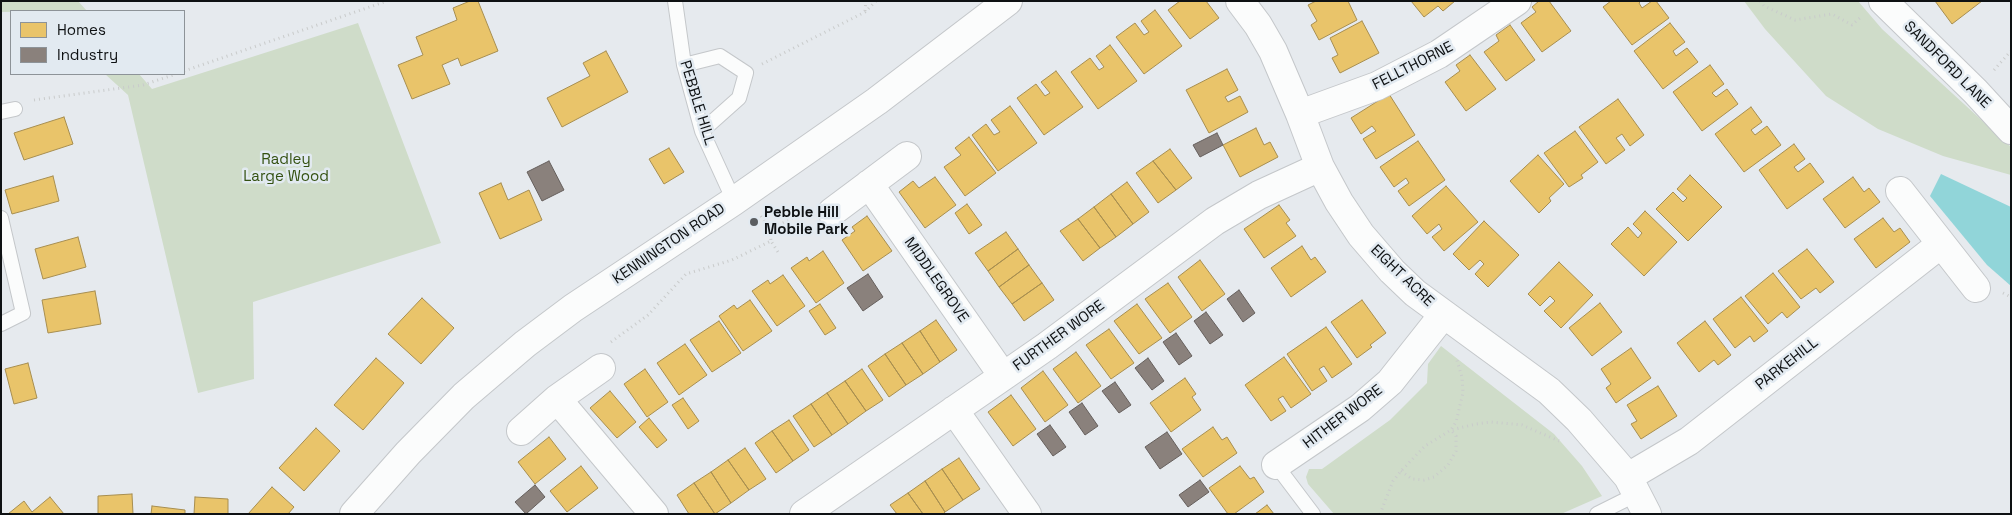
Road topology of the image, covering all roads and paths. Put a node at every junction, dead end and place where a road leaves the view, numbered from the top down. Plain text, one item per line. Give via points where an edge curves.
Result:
1 (387, 1) edge
2 (675, 1) edge
3 (866, 1) edge
4 (876, 1) edge
5 (1008, 1) edge
6 (1240, 1) edge
7 (1517, 1) edge
8 (1760, 1) edge
9 (1874, 7) edge
10 (865, 12) junction
11 (684, 66) junction
12 (185, 71) edge
13 (746, 73) junction
14 (173, 75) edge
15 (8, 110) edge
16 (1300, 114) junction
17 (2011, 130) edge
18 (702, 131) junction
19 (906, 156) dead end
20 (1320, 167) junction
21 (869, 184) junction
22 (1900, 191) dead end
23 (734, 201) junction
24 (832, 212) joint
25 (760, 216) dead end
26 (1, 218) edge
27 (770, 230) junction
28 (771, 241) junction
29 (1941, 244) junction
30 (778, 252) dead end
31 (1976, 288) dead end
32 (1443, 315) junction
33 (1, 324) edge
34 (601, 368) joint
35 (1004, 376) junction
36 (557, 399) junction
37 (954, 410) junction
38 (1451, 430) junction
39 (521, 431) dead end
40 (1564, 444) dead end
41 (1276, 465) joint
42 (1402, 471) junction
43 (1637, 495) edge
44 (354, 514) edge
45 (654, 514) edge
46 (804, 514) edge
47 (1027, 514) edge
48 (1313, 514) edge
49 (1380, 514) edge
50 (1597, 514) edge

1 - 12 path
2 - 11 lane, PEBBLE HILL
3 - 10 path
4 - 10 path
5 - 23 street, KENNINGTON ROAD via 877,101
6 - 16 street, EIGHT ACRE via 1274,51
7 - 16 street, FELLTHORNE via 1440,54 1376,86
8 - 9 path via 1795,20 1832,14 1852,25
9 - 17 street, SANDFORD LANE via 1975,91
10 - 13 path
11 - 13 lane via 720,56
11 - 18 lane, PEBBLE HILL
13 - 18 lane via 739,98
14 - 15 path via 143,85 30,101
16 - 20 street, EIGHT ACRE
18 - 23 lane, PEBBLE HILL
19 - 21 street
20 - 32 street, EIGHT ACRE via 1361,234 1403,282
20 - 35 street, FURTHER WORE via 1259,195 1215,221
21 - 24 street
21 - 35 street, MIDDLEGROVE
22 - 29 street
23 - 44 street, KENNINGTON ROAD via 573,308 525,344 464,396
24 - 27 path via 812,209
25 - 27 path
26 - 33 lane via 23,312
27 - 28 path
28 - 30 path
28 - 34 path via 732,260 686,274 648,315 597,351
29 - 31 street
29 - 43 street, PARKEHILL via 1689,441
32 - 38 path via 1462,377 1460,408
32 - 41 street, HITHER WORE via 1390,382 1360,408
32 - 43 street, EIGHT ACRE via 1549,391 1579,420
34 - 36 street
35 - 37 street, FURTHER WORE
36 - 39 street
36 - 45 street
37 - 46 street, FURTHER WORE
37 - 47 street
38 - 40 path via 1507,422 1522,425
38 - 42 path via 1425,446
38 - 42 path via 1456,436 1456,451 1443,470 1424,480 1412,479
41 - 48 lane, HITHER WORE
42 - 49 path via 1393,481
43 - 50 lane

